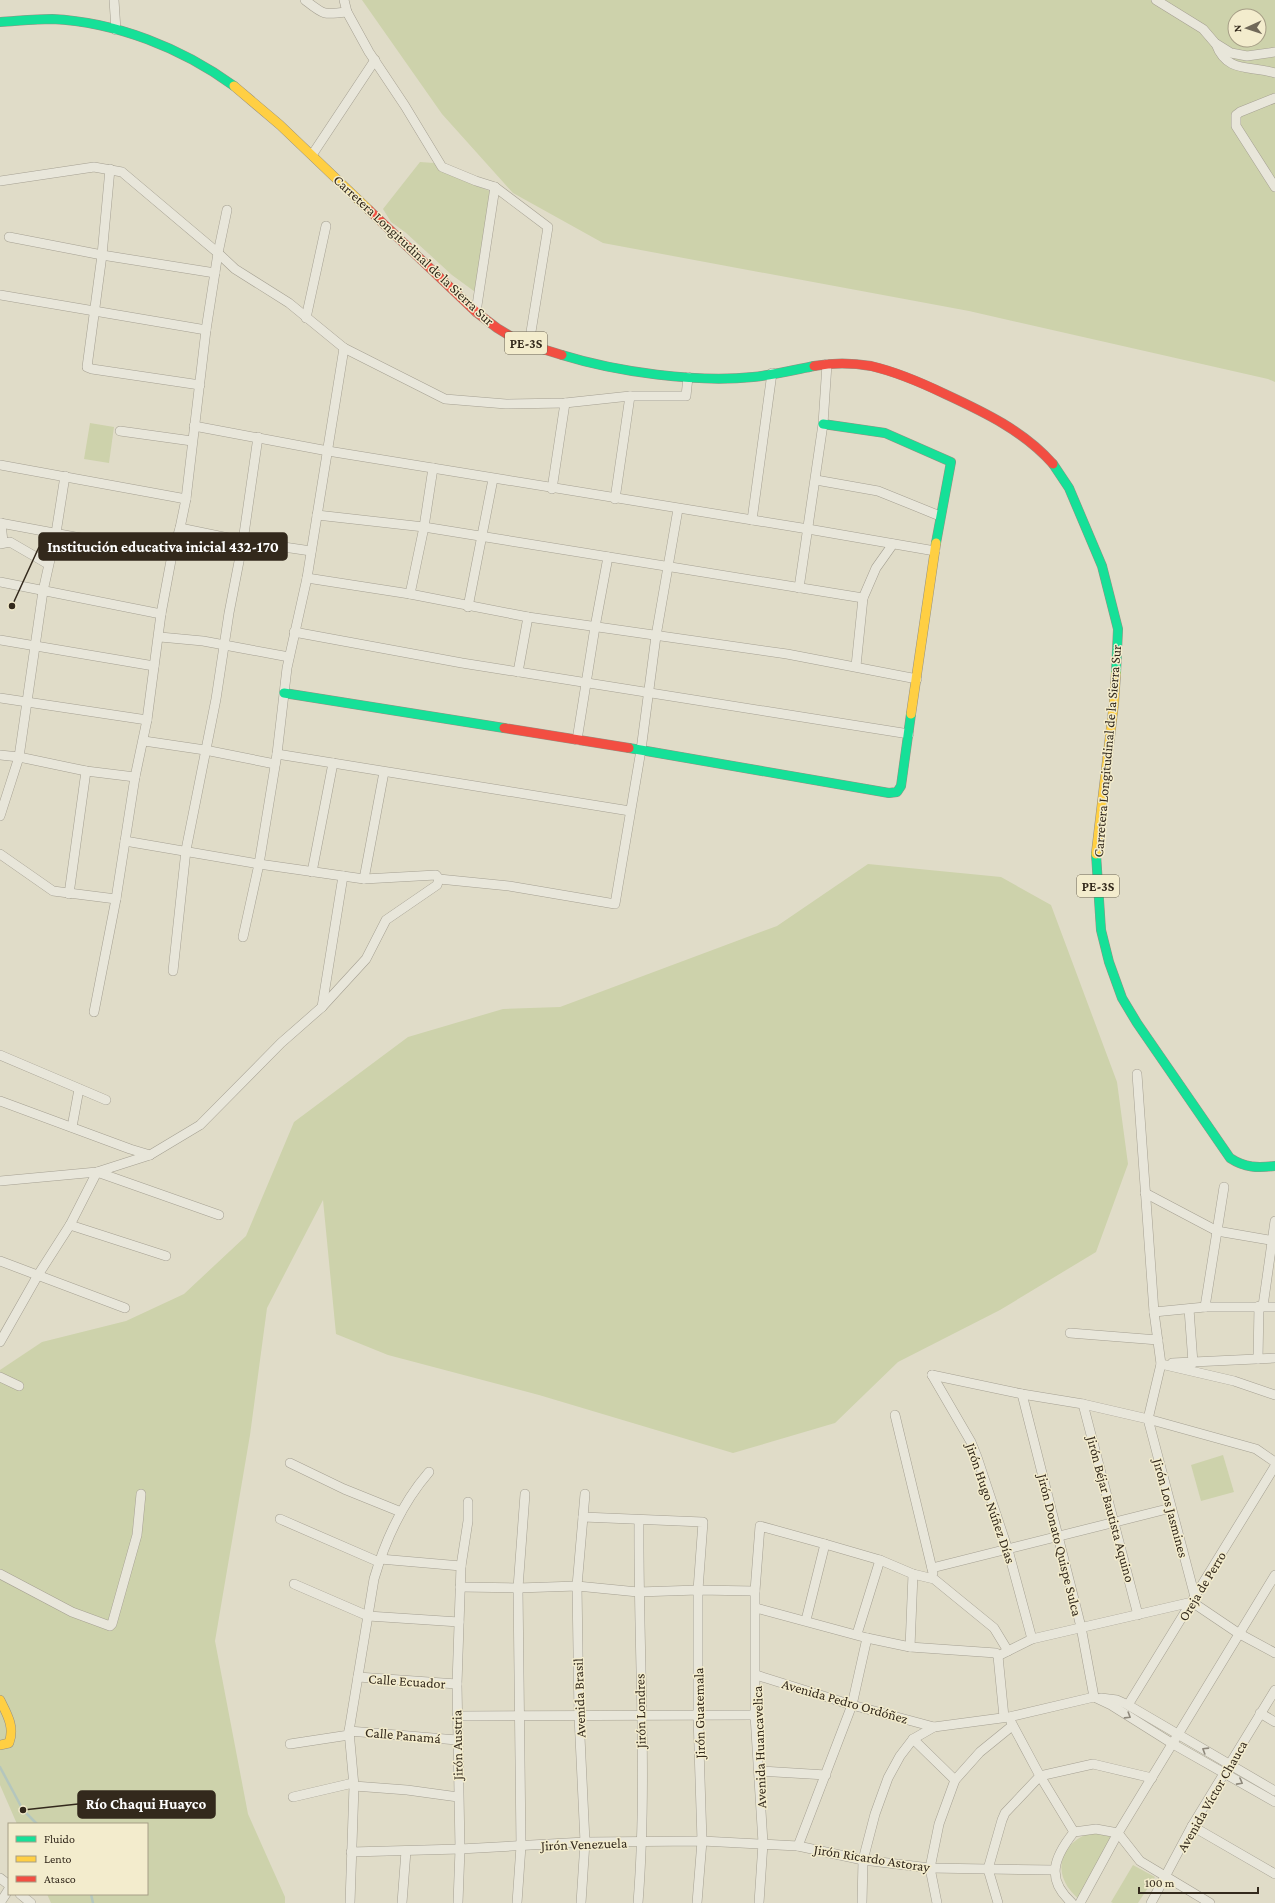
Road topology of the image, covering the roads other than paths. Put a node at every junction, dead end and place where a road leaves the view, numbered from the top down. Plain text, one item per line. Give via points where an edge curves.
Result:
1 (114, 0) edge
2 (305, 0) edge
3 (344, 0) edge
4 (1156, 0) edge
5 (347, 12) junction
6 (0, 22) edge
7 (116, 30) junction
8 (1215, 43) junction
9 (1275, 52) edge
10 (375, 60) junction
11 (1275, 73) edge
12 (1275, 98) edge
13 (312, 155) junction
14 (110, 169) junction
15 (0, 181) edge
16 (495, 187) junction
17 (1275, 187) edge
18 (227, 210) dead end
19 (326, 226) dead end
20 (9, 237) dead end
21 (218, 254) junction
22 (102, 255) junction
23 (215, 273) junction
24 (0, 295) edge
25 (94, 311) junction
26 (476, 312) junction
27 (306, 318) junction
28 (206, 330) junction
29 (528, 344) junction
30 (344, 348) junction
31 (827, 364) junction
32 (772, 373) junction
33 (688, 377) junction
34 (200, 385) junction
35 (630, 396) junction
36 (565, 403) junction
37 (823, 424) junction
38 (194, 426) junction
39 (120, 431) dead end
40 (258, 437) junction
41 (192, 441) junction
42 (328, 451) junction
43 (0, 466) edge
44 (433, 468) junction
45 (65, 476) junction
46 (493, 479) junction
47 (816, 480) junction
48 (552, 489) junction
49 (186, 499) junction
50 (615, 499) junction
51 (678, 509) junction
52 (317, 515) junction
53 (940, 516) junction
54 (752, 520) junction
55 (1, 523) edge
56 (424, 527) junction
57 (180, 528) junction
58 (808, 529) junction
59 (56, 534) junction
60 (482, 537) junction
61 (242, 541) junction
62 (2, 543) edge
63 (893, 544) junction
64 (311, 551) junction
65 (935, 551) junction
66 (172, 555) junction
67 (608, 557) junction
68 (48, 564) junction
69 (668, 567) junction
70 (306, 578) junction
71 (0, 582) edge
72 (799, 588) junction
73 (43, 590) junction
74 (410, 594) junction
75 (863, 598) junction
76 (468, 607) junction
77 (161, 614) junction
78 (528, 617) junction
79 (595, 627) junction
80 (294, 632) junction
81 (656, 636) junction
82 (160, 637) junction
83 (0, 640) edge
84 (35, 645) junction
85 (225, 645) junction
86 (289, 657) junction
87 (154, 666) junction
88 (856, 666) junction
89 (518, 672) junction
90 (917, 679) junction
91 (586, 681) junction
92 (649, 692) junction
93 (284, 693) junction
94 (0, 698) edge
95 (26, 703) junction
96 (147, 720) junction
97 (909, 734) junction
98 (577, 740) junction
99 (144, 741) junction
100 (205, 750) junction
101 (641, 750) junction
102 (277, 754) junction
103 (0, 755) edge
104 (19, 757) junction
105 (333, 763) junction
106 (275, 764) junction
107 (86, 771) junction
108 (384, 772) junction
109 (135, 777) junction
110 (630, 811) junction
111 (0, 816) edge
112 (124, 840) junction
113 (186, 850) junction
114 (0, 854) edge
115 (259, 864) junction
116 (312, 872) junction
117 (343, 876) junction
118 (364, 879) junction
119 (439, 879) junction
120 (69, 894) junction
121 (116, 899) junction
122 (243, 937) dead end
123 (173, 970) dead end
124 (322, 1006) junction
125 (94, 1012) dead end
126 (0, 1055) edge
127 (1137, 1074) dead end
128 (80, 1089) junction
129 (106, 1100) dead end
130 (0, 1101) edge
131 (72, 1127) junction
132 (150, 1155) junction
133 (1275, 1166) edge
134 (97, 1172) junction
135 (0, 1181) edge
136 (1224, 1187) dead end
137 (1145, 1193) junction
138 (219, 1215) dead end
139 (1275, 1221) edge
140 (70, 1225) junction
141 (1217, 1231) junction
142 (1274, 1241) edge
143 (166, 1256) dead end
144 (0, 1261) edge
145 (38, 1275) junction
146 (1261, 1306) junction
147 (1205, 1307) junction
148 (1275, 1307) edge
149 (125, 1308) dead end
150 (1189, 1309) junction
151 (1154, 1312) junction
152 (1070, 1333) dead end
153 (1158, 1340) junction
154 (0, 1342) edge
155 (1275, 1358) edge
156 (1258, 1359) junction
157 (1193, 1363) junction
158 (1161, 1364) junction
159 (0, 1377) edge
160 (19, 1386) dead end
161 (1022, 1394) junction
162 (1275, 1395) edge
163 (1083, 1404) junction
164 (895, 1415) dead end
165 (1148, 1419) junction
166 (1275, 1462) edge
167 (290, 1463) dead end
168 (1275, 1466) edge
169 (429, 1472) dead end
170 (141, 1494) dead end
171 (525, 1494) dead end
172 (585, 1494) dead end
173 (468, 1502) dead end
174 (1171, 1508) junction
175 (402, 1512) junction
176 (583, 1517) junction
177 (280, 1519) dead end
178 (639, 1520) junction
179 (1115, 1522) junction
180 (1059, 1536) junction
181 (825, 1544) junction
182 (1008, 1550) junction
183 (379, 1560) junction
184 (880, 1560) junction
185 (461, 1566) junction
186 (932, 1568) junction
187 (0, 1574) edge
188 (914, 1574) junction
189 (1275, 1575) edge
190 (934, 1579) junction
191 (294, 1584) dead end
192 (577, 1586) junction
193 (460, 1588) junction
194 (518, 1588) junction
195 (698, 1590) junction
196 (754, 1591) junction
197 (638, 1592) junction
198 (1194, 1599) junction
199 (756, 1608) junction
200 (1138, 1615) junction
201 (368, 1616) junction
202 (806, 1620) junction
203 (459, 1622) junction
204 (1081, 1628) junction
205 (1238, 1633) junction
206 (857, 1634) junction
207 (867, 1638) junction
208 (1032, 1639) junction
209 (910, 1647) junction
210 (1008, 1651) junction
211 (1275, 1653) edge
212 (998, 1656) junction
213 (756, 1675) junction
214 (358, 1677) junction
215 (457, 1684) junction
216 (1275, 1690) edge
217 (1094, 1697) junction
218 (0, 1700) edge
219 (852, 1705) junction
220 (1128, 1705) junction
221 (1260, 1713) junction
222 (520, 1715) junction
223 (755, 1715) junction
224 (457, 1716) junction
225 (579, 1716) junction
226 (698, 1716) junction
227 (640, 1717) junction
228 (1006, 1717) junction
229 (1275, 1722) edge
230 (934, 1726) junction
231 (1012, 1726) junction
232 (349, 1733) junction
233 (1179, 1735) junction
234 (913, 1739) junction
235 (457, 1740) junction
236 (2, 1744) edge
237 (290, 1744) dead end
238 (1174, 1744) junction
239 (1227, 1769) junction
240 (760, 1771) junction
241 (826, 1775) junction
242 (1040, 1776) junction
243 (1152, 1778) junction
244 (955, 1780) junction
245 (354, 1784) junction
246 (1275, 1791) edge
247 (294, 1797) dead end
248 (458, 1797) junction
249 (1275, 1802) edge
250 (1192, 1826) junction
251 (1074, 1832) junction
252 (1118, 1833) junction
253 (702, 1841) junction
254 (585, 1842) junction
255 (643, 1842) junction
256 (763, 1843) junction
257 (521, 1846) junction
258 (798, 1846) junction
259 (460, 1849) junction
260 (406, 1851) junction
261 (351, 1852) junction
262 (863, 1860) junction
263 (930, 1868) junction
264 (988, 1869) junction
265 (1054, 1870) junction
266 (1275, 1874) edge
267 (1167, 1877) junction
268 (0, 1878) edge
269 (8, 1884) edge
270 (8, 1891) edge
271 (21, 1895) edge
272 (0, 1902) edge
273 (31, 1903) edge
274 (350, 1903) edge
275 (402, 1903) edge
276 (458, 1903) edge
277 (517, 1903) edge
278 (581, 1903) edge
279 (638, 1903) edge
280 (697, 1903) edge
281 (758, 1903) edge
282 (862, 1903) edge
283 (937, 1903) edge
284 (998, 1903) edge
285 (1072, 1903) edge
286 (1080, 1903) edge
287 (1151, 1903) edge
288 (1210, 1903) edge

1 - 7 street
2 - 5 street via 321,13
3 - 5 street
4 - 8 street via 1203,29
5 - 10 street
6 - 7 main road, Carretera Longitudinal de la Sierra Sur / PE-3S via 60,20
7 - 13 main road, Carretera Longitudinal de la Sierra Sur / PE-3S via 144,38 212,71 240,90
8 - 9 street via 1238,56
8 - 11 street via 1226,61 1236,66
10 - 13 street
10 - 16 street via 442,167
12 - 17 street via 1236,115 1236,126
13 - 26 main road, Carretera Longitudinal de la Sierra Sur / PE-3S
14 - 15 street via 94,167
14 - 21 street via 122,172
14 - 22 street
16 - 26 street
16 - 29 street via 548,227
18 - 21 street
19 - 27 street
20 - 22 street
21 - 23 street
21 - 27 street via 235,269 269,289
22 - 23 street
22 - 25 street
23 - 28 street
24 - 25 street
25 - 28 street
25 - 34 street via 87,367
26 - 29 main road, Carretera Longitudinal de la Sierra Sur / PE-3S via 497,328
27 - 30 street
28 - 34 street
29 - 33 main road, Carretera Longitudinal de la Sierra Sur / PE-3S via 572,358 625,369
30 - 36 street via 445,399 506,404
30 - 42 street
31 - 32 main road, Carretera Longitudinal de la Sierra Sur / PE-3S
31 - 37 street
31 - 133 main road, Carretera Longitudinal de la Sierra Sur / PE-3S via 870,366 902,374 991,415 1015,430 1042,454 1069,488 1102,566 1118,629 1114,703 1096,856 1101,930 1109,962 1126,1004 1230,1158 1241,1166 1253,1169
32 - 33 main road, Carretera Longitudinal de la Sierra Sur / PE-3S via 753,377
32 - 54 street
33 - 35 street via 686,396
34 - 38 street
35 - 36 street
35 - 50 street
36 - 48 street
37 - 47 street
37 - 53 main road via 885,433 951,462
38 - 40 street
38 - 41 street
39 - 41 street
40 - 42 street
40 - 61 street
41 - 49 street
42 - 44 street
42 - 52 street
43 - 45 street
44 - 46 street
44 - 56 street
45 - 49 street
45 - 59 street
46 - 48 street
46 - 60 street
47 - 53 street via 878,491
47 - 58 street
48 - 50 street
49 - 57 street
50 - 51 street
51 - 54 street
51 - 69 street
52 - 56 street
52 - 64 street
53 - 65 main road
54 - 58 street
55 - 59 street
55 - 62 street
56 - 60 street
56 - 74 street
57 - 61 street
57 - 66 street
58 - 63 street
58 - 72 street
59 - 66 street
59 - 68 street
60 - 67 street
60 - 76 street
61 - 64 street
61 - 85 street
62 - 68 street via 10,542 17,545 31,556
63 - 65 street
63 - 75 street via 876,568
64 - 70 street
65 - 90 main road
66 - 77 street
67 - 69 street
67 - 79 street
68 - 73 street
69 - 72 street
69 - 81 street
70 - 74 street
70 - 80 street
71 - 73 street
72 - 75 street
73 - 77 street
73 - 84 street
74 - 76 street
75 - 88 street
76 - 78 street
77 - 82 street
78 - 79 street
78 - 89 street
79 - 81 street
79 - 91 street
80 - 86 street
80 - 89 street
81 - 88 street
81 - 92 street
82 - 85 street
82 - 87 street
83 - 84 street
84 - 87 street
84 - 95 street
85 - 86 street
85 - 100 street
86 - 93 street
87 - 96 street
88 - 90 street
89 - 91 street
90 - 97 main road
91 - 92 street
91 - 98 street
92 - 97 street
92 - 101 street
93 - 98 main road
93 - 102 street
94 - 95 street
95 - 96 street
95 - 104 street
96 - 99 street
97 - 101 main road via 901,786 896,792 889,794
98 - 101 main road
99 - 100 street
99 - 109 street
100 - 106 street
100 - 113 street
101 - 110 street
102 - 105 street
102 - 106 street
103 - 104 street
104 - 107 street
104 - 111 street
105 - 108 street
105 - 116 street
106 - 115 street
107 - 109 street
107 - 120 street
108 - 110 street
108 - 118 street
109 - 112 street
110 - 119 street via 614,904 509,886
112 - 113 street
112 - 121 street
113 - 115 street
113 - 123 street
114 - 120 street via 53,891
115 - 116 street
115 - 122 street
116 - 117 street
117 - 118 street
117 - 124 street
118 - 119 street via 436,875
119 - 124 street via 437,885 386,920 366,959
120 - 121 street
121 - 125 street
124 - 132 street via 281,1043 200,1126
126 - 128 street
127 - 137 street
128 - 129 street
128 - 131 street
130 - 131 street
131 - 132 street via 130,1150
132 - 134 street
134 - 135 street
134 - 138 street
134 - 140 street
136 - 141 street
137 - 141 street
137 - 151 street
139 - 142 street
140 - 143 street
140 - 145 street
141 - 142 street
141 - 147 street
142 - 146 street
144 - 145 street
145 - 149 street
145 - 154 street
146 - 147 street
146 - 148 street
146 - 156 street
147 - 150 street
150 - 151 street
150 - 157 street
151 - 153 street
152 - 153 street
153 - 158 street
155 - 156 street
156 - 157 street
157 - 158 street
158 - 162 street via 1234,1381
158 - 165 street
159 - 160 street
161 - 163 street
161 - 180 street, Jirón Donato Quispe Sulca
161 - 182 street, Jirón Hugo Núñez Días via 932,1375 971,1442
163 - 165 street
163 - 179 street, Jirón Béjar Bautista Aquino
164 - 186 street
165 - 166 street via 1256,1449
165 - 174 street, Jirón Los Jasmines
167 - 175 street via 344,1489
168 - 198 street, Oreja de Perro
169 - 175 street
170 - 187 street via 137,1535 110,1626 72,1612
171 - 194 street
172 - 176 street, Avenida Brasil
173 - 185 street, Jirón Austria via 468,1521
174 - 179 street
174 - 198 street, Jirón Los Jasmines
175 - 183 street
176 - 178 street
176 - 192 street, Avenida Brasil
177 - 183 street
178 - 195 street, Jirón Guatemala via 703,1522
178 - 197 street, Jirón Londres
179 - 180 street
179 - 200 street, Jirón Béjar Bautista Aquino
180 - 182 street
180 - 204 street, Jirón Donato Quispe Sulca
181 - 184 street
181 - 196 street, Avenida Huancavelica via 760,1526
181 - 202 street
182 - 186 street
182 - 208 street, Jirón Hugo Núñez Días
183 - 185 street
183 - 201 street
184 - 188 street
184 - 206 street
185 - 193 street, Jirón Austria
186 - 190 street
188 - 190 street
188 - 209 street
189 - 205 street
190 - 210 street via 994,1628
191 - 201 street
192 - 194 street
192 - 197 street
192 - 225 street, Avenida Brasil
193 - 194 street
193 - 203 street, Jirón Austria
194 - 222 street
195 - 196 street
195 - 197 street
195 - 226 street, Jirón Guatemala
196 - 199 street, Avenida Huancavelica
197 - 227 street, Jirón Londres
198 - 200 street
198 - 205 street
198 - 220 street, Oreja de Perro
199 - 202 street
199 - 213 street, Avenida Huancavelica
200 - 204 street
201 - 203 street
201 - 214 street
202 - 206 street
203 - 215 street, Jirón Austria
204 - 208 street
204 - 217 street, Jirón Donato Quispe Sulca
205 - 211 street
205 - 233 street
206 - 207 street
207 - 209 street
207 - 219 street
208 - 210 street
209 - 212 street
210 - 212 street
212 - 228 street
213 - 219 street, Avenida Pedro Ordóñez
213 - 223 street, Avenida Huancavelica
214 - 215 street, Calle Ecuador
214 - 232 street
215 - 224 street, Jirón Austria
216 - 221 street, Avenida Víctor Chauca
217 - 220 street via 1117,1700
217 - 228 street
217 -> 238 street
218 - 236 main road via 12,1732 9,1743
219 - 230 street, Avenida Pedro Ordóñez
219 - 241 street
220 - 233 street
221 - 229 street
221 - 239 street, Avenida Víctor Chauca
222 - 224 street
222 - 225 street
222 - 257 street
223 - 226 street
223 - 240 street, Avenida Huancavelica
224 - 235 street, Jirón Austria
225 - 227 street
225 - 254 street, Avenida Brasil
226 - 227 street
226 - 253 street, Jirón Guatemala
227 - 255 street, Jirón Londres
228 - 230 street
228 - 231 street
230 - 234 street
231 - 242 street
231 - 244 street via 980,1752
232 - 235 street, Calle Panamá
232 - 237 street, Calle Panamá
232 - 245 street
233 - 238 street
239 -> 233 street
234 - 244 street
234 - 262 street via 888,1778
235 - 248 street, Jirón Austria
238 - 239 street
238 - 243 street
239 - 246 street
239 -> 249 street
239 - 250 street, Avenida Víctor Chauca
240 - 241 street
240 - 256 street, Avenida Huancavelica
241 - 258 street
242 - 243 street via 1093,1764
242 - 251 street
242 - 264 street via 1005,1813
243 - 252 street
244 - 263 street via 939,1824
245 - 247 street
245 - 248 street
245 - 261 street
248 - 259 street, Jirón Austria
250 - 266 street
250 - 267 street, Avenida Víctor Chauca
251 - 252 street via 1096,1829
251 - 265 street via 1061,1848
252 - 267 street via 1140,1861
252 - 286 street
253 - 255 street, Jirón Venezuela
253 - 256 street, Jirón Venezuela
253 - 280 street, Jirón Guatemala
254 - 255 street, Jirón Venezuela
254 - 257 street, Jirón Venezuela
254 - 278 street, Avenida Brasil
255 - 279 street, Jirón Londres
256 - 258 street, Jirón Ricardo Astoray
256 - 281 street, Avenida Huancavelica
257 - 259 street, Jirón Venezuela
257 - 277 street
258 - 262 street, Jirón Ricardo Astoray
259 - 260 street, Jirón Venezuela
259 - 276 street, Jirón Austria
260 - 261 street, Jirón Venezuela
260 - 275 street
261 - 274 street
262 - 263 street, Jirón Ricardo Astoray
262 - 282 street
263 - 264 street, Jirón Ricardo Astoray
263 - 283 street
264 - 265 street, Jirón Ricardo Astoray
264 - 284 street
265 - 285 street via 1062,1894
267 - 287 street, Avenida Víctor Chauca
267 - 288 street
268 - 269 street
270 - 272 street
271 - 273 street

